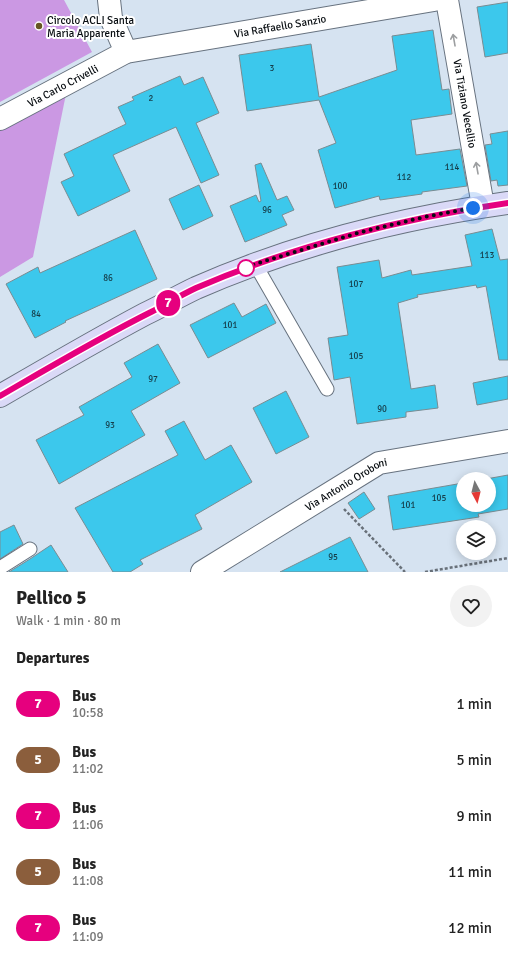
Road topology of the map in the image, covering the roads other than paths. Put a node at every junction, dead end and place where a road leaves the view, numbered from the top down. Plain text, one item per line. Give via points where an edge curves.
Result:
1 (109, 0) edge
2 (434, 0) edge
3 (446, 0) edge
4 (126, 52) junction
5 (0, 119) edge
6 (508, 203) edge
7 (483, 206) junction
8 (255, 264) junction
9 (327, 389) dead end
10 (0, 396) edge
11 (508, 441) edge
12 (30, 549) dead end
13 (0, 568) edge
14 (202, 572) edge

1 - 4 street via 111,18
2 - 4 street, Via Raffaello Sanzio
7 -> 3 street, Via Tiziano Vecellio
4 - 5 street, Via Carlo Crivelli
6 - 7 main road
7 - 8 main road via 361,232
8 - 9 lane
8 - 10 main road via 195,289 111,332
11 - 14 street, Via Antonio Oroboni via 379,463
12 - 13 lane

